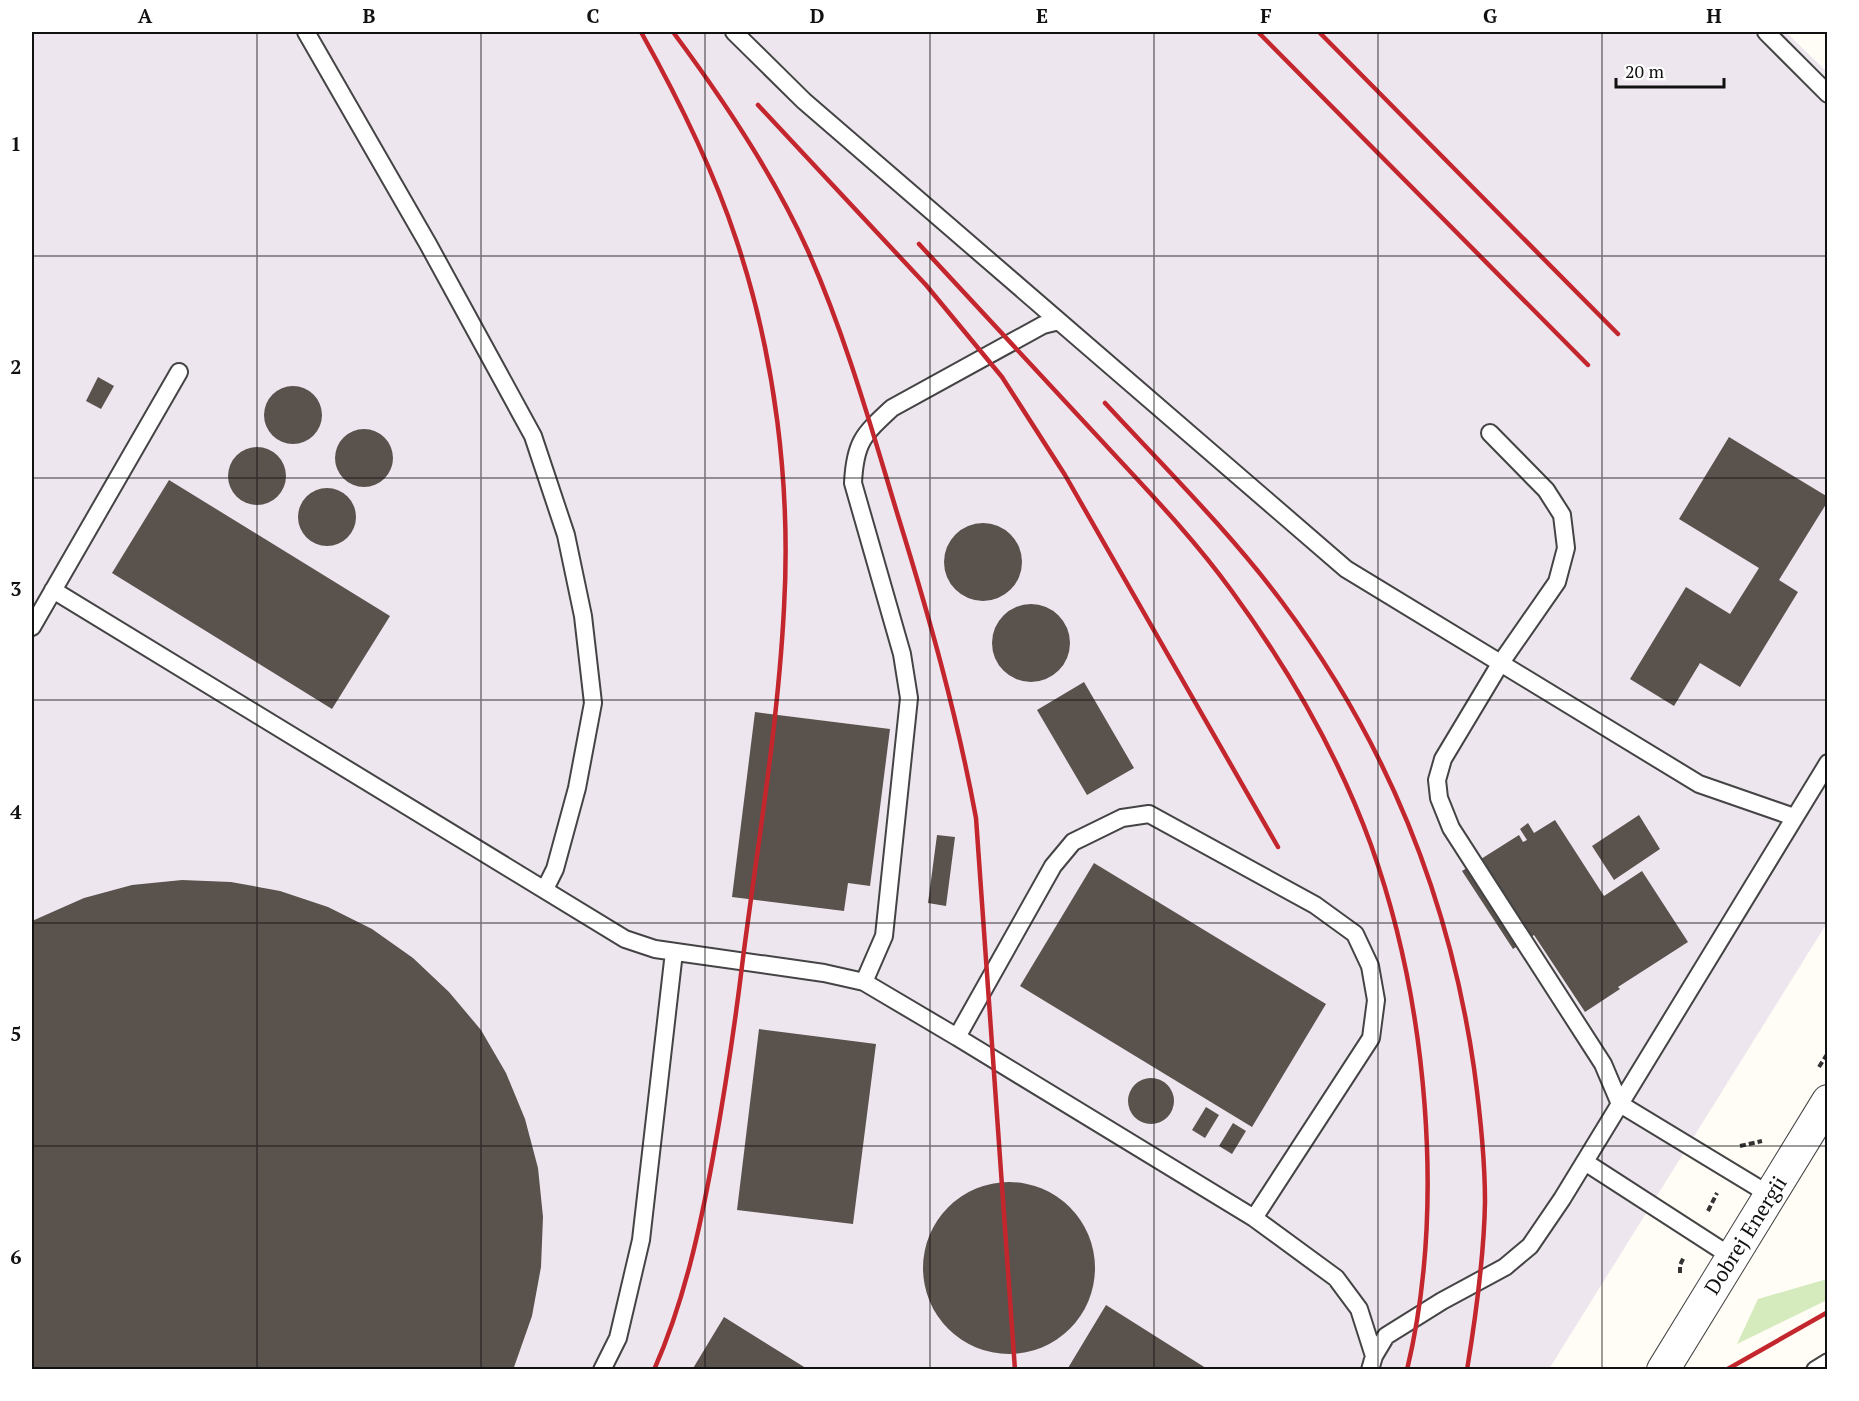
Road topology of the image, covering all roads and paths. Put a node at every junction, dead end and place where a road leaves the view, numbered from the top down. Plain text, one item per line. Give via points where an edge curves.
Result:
1 (306, 32) edge
2 (734, 32) edge
3 (1766, 32) edge
4 (1827, 94) edge
5 (1059, 321) junction
6 (179, 372) dead end
7 (1490, 433) dead end
8 (53, 590) junction
9 (32, 627) edge
10 (1500, 664) junction
11 (1827, 763) edge
12 (1794, 817) junction
13 (545, 889) junction
14 (675, 952) junction
15 (864, 982) junction
16 (957, 1037) junction
17 (1827, 1101) edge
18 (1620, 1104) junction
19 (1585, 1162) junction
20 (1770, 1195) junction
21 (1254, 1218) junction
22 (1732, 1257) junction
23 (1827, 1362) edge
24 (1372, 1363) edge
25 (602, 1370) edge
26 (1663, 1370) edge
27 (1815, 1370) edge

1 - 13 lane via 532,436 566,535 583,616 593,703 577,788 555,869
2 - 5 lane via 804,101
3 - 4 lane
5 - 10 lane via 1346,569
5 - 15 lane via 1043,325 892,408 860,442 854,457 853,483 902,654 909,698 884,936
6 - 8 lane
7 - 10 lane via 1546,490 1562,514 1566,548 1557,582
8 - 9 lane
8 - 13 lane
10 - 12 lane via 1699,784
10 - 18 lane via 1443,759 1437,780 1439,798 1451,828 1603,1064
11 - 12 lane
12 - 18 lane
13 - 14 lane via 625,939
14 - 15 lane
14 - 25 lane via 641,1240 618,1338
15 - 16 lane
16 - 21 lane
16 - 21 lane via 1053,866 1073,842 1122,818 1149,814 1315,905 1355,934 1370,966 1376,1000 1371,1038
17 - 20 street, Dobrej Energii
18 - 19 lane
18 - 20 lane
19 - 22 lane
19 - 24 lane via 1530,1246 1505,1267 1386,1336
20 - 22 street, Dobrej Energii
21 - 24 lane via 1336,1278 1359,1309
22 - 26 street, Dobrej Energii
23 - 27 lane

